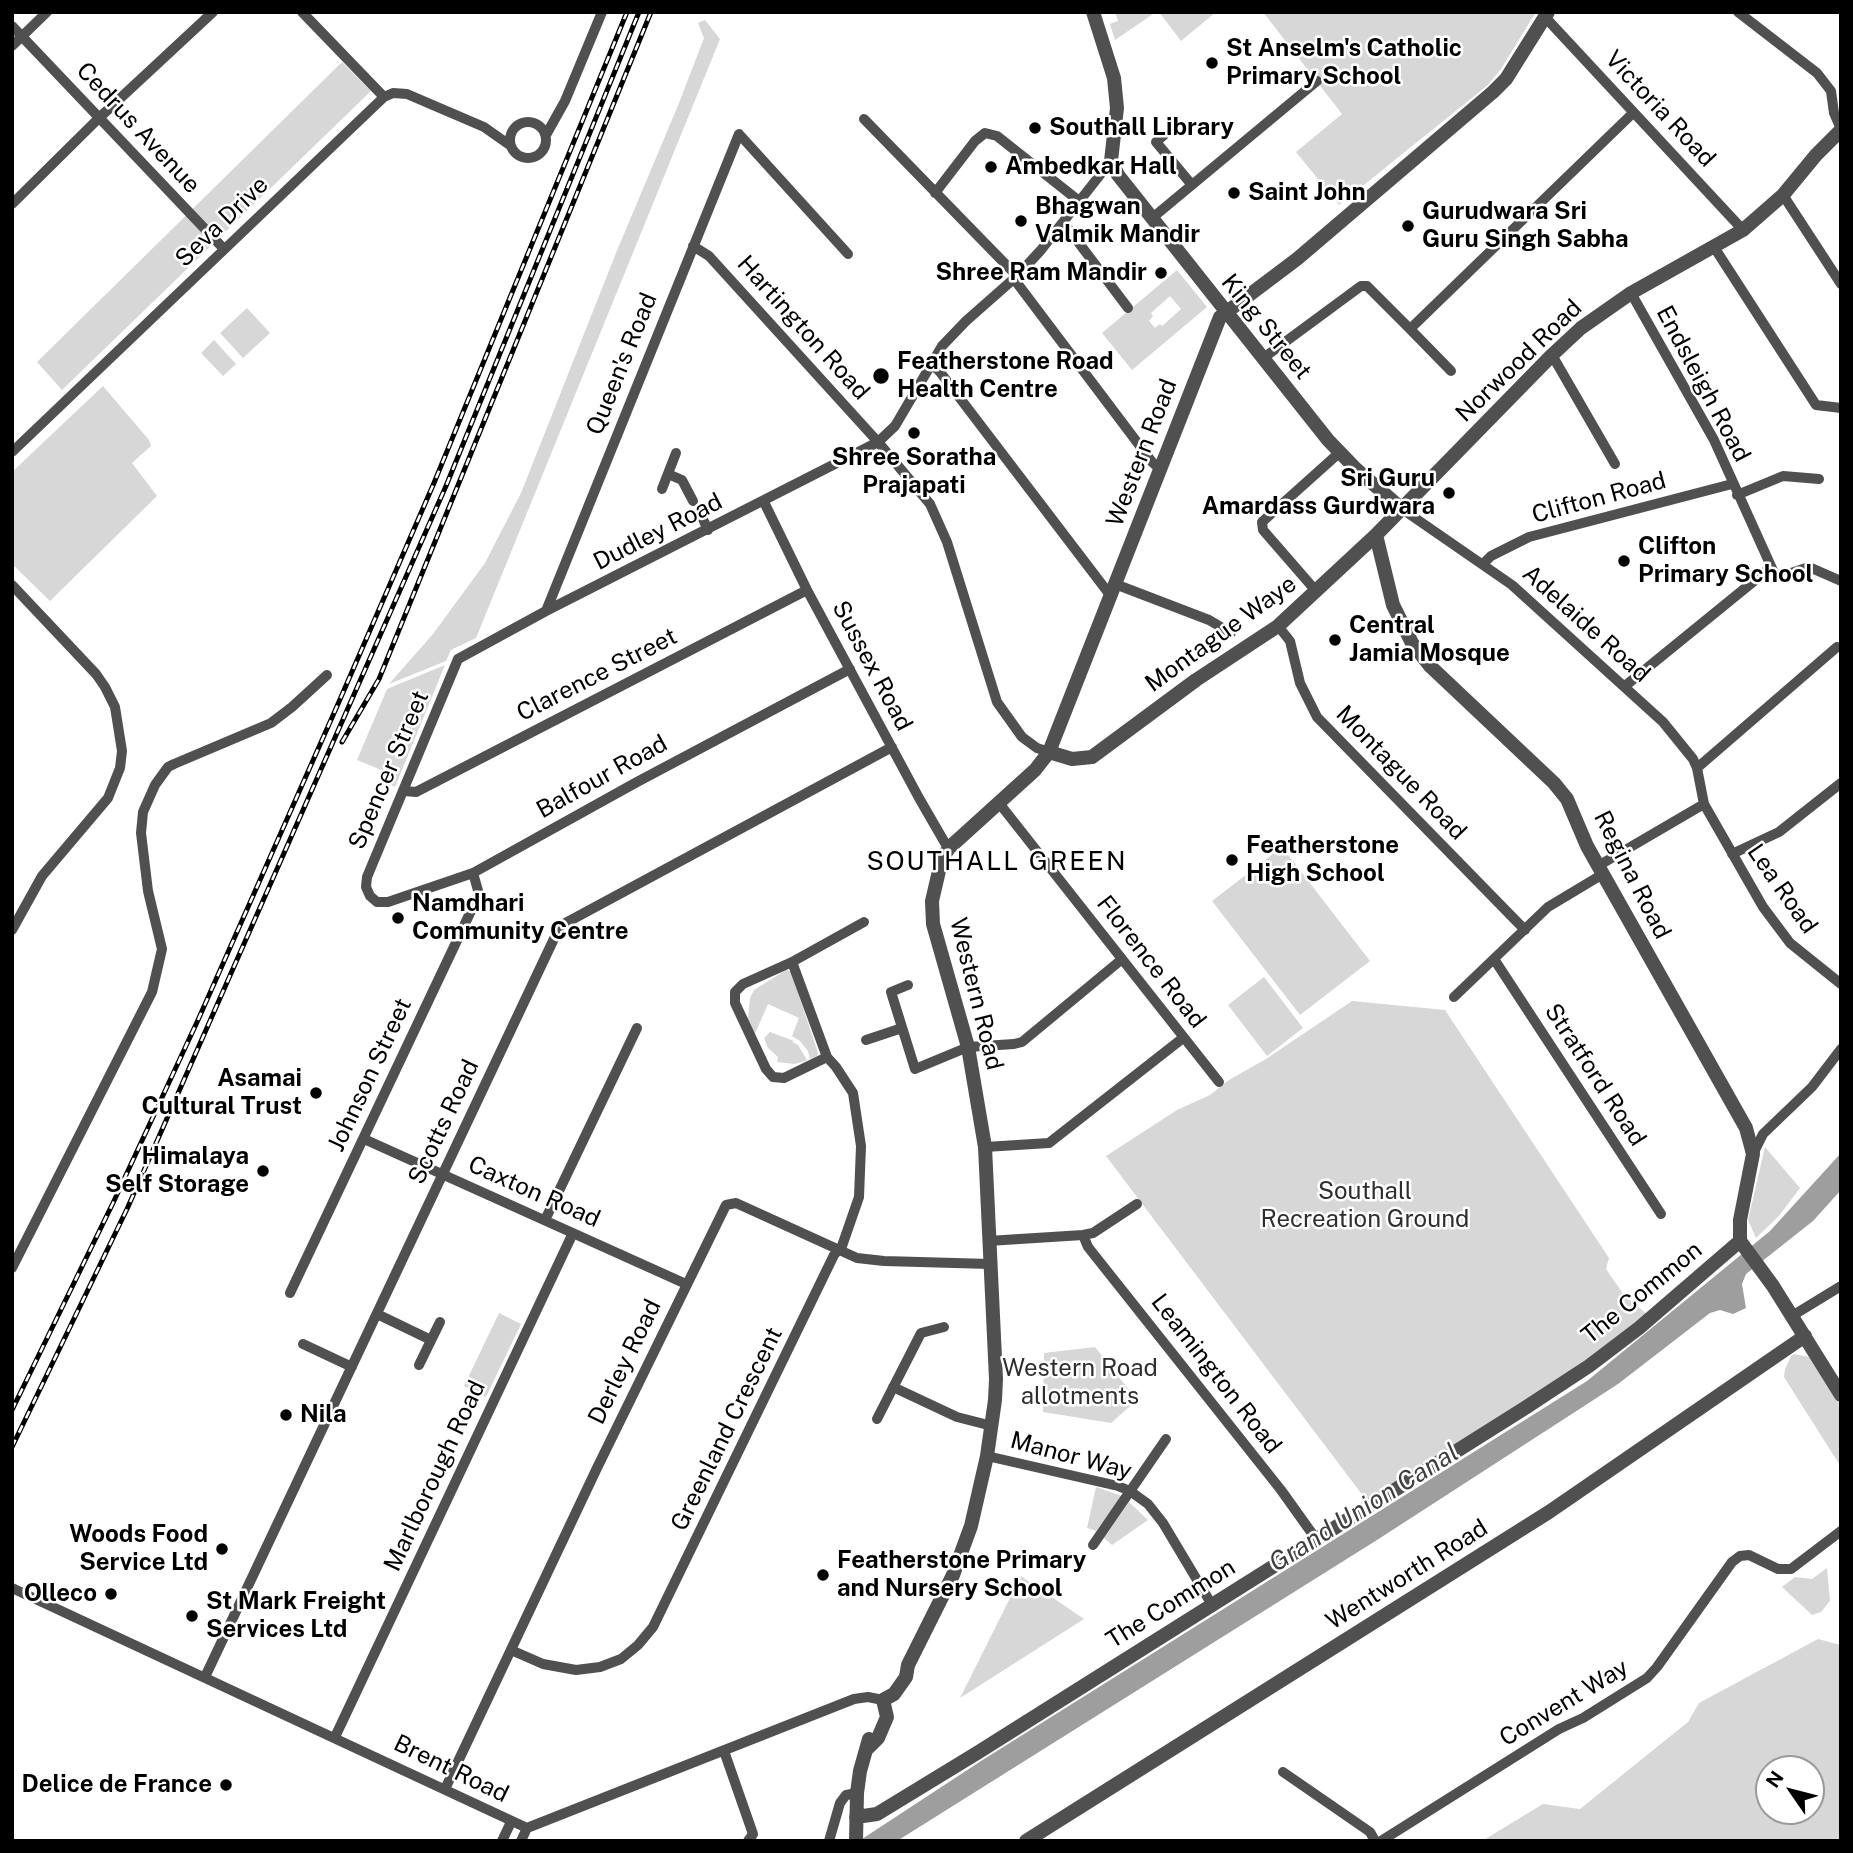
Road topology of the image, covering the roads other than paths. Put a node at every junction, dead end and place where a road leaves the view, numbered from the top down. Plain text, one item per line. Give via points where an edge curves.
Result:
1 (47, 12) edge
2 (213, 12) edge
3 (302, 12) edge
4 (602, 12) edge
5 (1093, 12) edge
6 (1738, 12) edge
7 (1547, 15) edge
8 (12, 26) edge
9 (22, 36) junction
10 (12, 46) edge
11 (1317, 81) dead end
12 (384, 97) junction
13 (565, 101) junction
14 (1633, 113) junction
15 (99, 118) junction
16 (864, 118) dead end
17 (535, 123) junction
18 (484, 127) junction
19 (514, 128) junction
20 (1841, 130) edge
21 (546, 135) junction
22 (1164, 135) dead end
23 (511, 146) junction
24 (1111, 161) junction
25 (1192, 185) junction
26 (935, 193) junction
27 (1783, 195) junction
28 (1079, 201) junction
29 (12, 204) edge
30 (1151, 219) junction
31 (1063, 222) junction
32 (1743, 230) junction
33 (693, 246) junction
34 (1714, 247) junction
35 (224, 249) junction
36 (848, 254) dead end
37 (1016, 277) junction
38 (1841, 284) edge
39 (1631, 293) junction
40 (1128, 308) dead end
41 (1225, 313) junction
42 (1410, 328) junction
43 (1552, 355) junction
44 (1262, 359) junction
45 (931, 363) junction
46 (1451, 371) dead end
47 (1841, 408) edge
48 (878, 442) junction
49 (12, 452) edge
50 (676, 453) dead end
51 (1339, 453) junction
52 (1615, 464) dead end
53 (1160, 469) junction
54 (668, 474) junction
55 (1819, 479) dead end
56 (662, 489) dead end
57 (1737, 495) junction
58 (694, 500) dead end
59 (764, 502) junction
60 (1402, 509) junction
61 (702, 517) dead end
62 (709, 530) junction
63 (1376, 535) junction
64 (1359, 551) junction
65 (1482, 564) junction
66 (1384, 566) junction
67 (1770, 568) junction
68 (1841, 581) edge
69 (12, 585) edge
70 (1112, 589) junction
71 (807, 590) junction
72 (1316, 592) junction
73 (546, 611) junction
74 (1278, 626) junction
75 (1231, 633) dead end
76 (1837, 647) dead end
77 (458, 659) joint
78 (850, 669) junction
79 (327, 675) dead end
80 (1625, 686) junction
81 (892, 747) junction
82 (1049, 752) junction
83 (1697, 768) junction
84 (1840, 785) edge
85 (404, 791) junction
86 (999, 803) junction
87 (1704, 804) junction
88 (950, 847) junction
89 (1732, 855) junction
90 (1601, 870) junction
91 (473, 873) junction
92 (370, 896) joint
93 (864, 922) dead end
94 (12, 930) edge
95 (1525, 930) junction
96 (1494, 959) junction
97 (1121, 960) junction
98 (792, 962) junction
99 (1841, 984) edge
100 (908, 985) dead end
101 (1454, 997) dead end
102 (637, 1028) dead end
103 (902, 1028) junction
104 (1183, 1038) junction
105 (866, 1040) dead end
106 (968, 1047) junction
107 (1841, 1049) edge
108 (827, 1057) junction
109 (1219, 1082) dead end
110 (1742, 1120) junction
111 (1769, 1128) junction
112 (364, 1139) junction
113 (985, 1147) junction
114 (1753, 1154) junction
115 (443, 1174) junction
116 (1137, 1204) dead end
117 (1661, 1214) dead end
118 (545, 1220) junction
119 (573, 1233) junction
120 (1083, 1236) junction
121 (988, 1241) junction
122 (1743, 1245) junction
123 (838, 1251) junction
124 (990, 1264) junction
125 (12, 1268) edge
126 (686, 1284) junction
127 (1841, 1286) edge
128 (290, 1293) dead end
129 (377, 1314) junction
130 (1793, 1316) junction
131 (440, 1322) dead end
132 (944, 1326) dead end
133 (1805, 1336) junction
134 (431, 1340) junction
135 (303, 1344) dead end
136 (419, 1364) dead end
137 (352, 1367) junction
138 (893, 1387) junction
139 (1841, 1395) edge
140 (877, 1419) dead end
141 (992, 1426) junction
142 (1166, 1439) dead end
143 (987, 1456) junction
144 (1130, 1491) junction
145 (1841, 1531) edge
146 (1316, 1539) junction
147 (1093, 1545) dead end
148 (12, 1588) edge
149 (1212, 1605) junction
150 (511, 1650) junction
151 (205, 1677) junction
152 (883, 1700) junction
153 (335, 1737) junction
154 (724, 1751) junction
155 (1283, 1772) dead end
156 (445, 1789) junction
157 (857, 1793) junction
158 (511, 1822) junction
159 (527, 1828) junction
160 (856, 1830) edge
161 (502, 1841) edge
162 (521, 1841) edge
163 (748, 1841) edge
164 (829, 1841) edge
165 (1026, 1841) edge
166 (1378, 1841) edge

1 - 9 street
2 - 15 street
3 - 12 street
4 - 13 street
5 - 24 street via 1114,78
6 - 20 street via 1817,73 1831,91
7 - 14 street, Victoria Road
7 - 41 street via 1493,92 1297,259
8 - 9 street, Cedrus Avenue
9 - 10 street
9 - 15 street, Cedrus Avenue
11 - 25 street
12 - 18 street via 407,94
12 - 35 street, Seva Drive
13 - 17 street
13 - 21 street
14 - 32 street, Victoria Road
14 - 42 street
15 - 29 street
15 - 35 street, Cedrus Avenue
16 - 26 street
17 - 19 street via 524,122
17 - 21 street
18 - 19 street
18 - 23 street
19 - 23 street
20 - 27 street, Norwood Road
21 - 23 street via 546,146 536,157 518,156
22 - 25 street via 1156,142
24 - 28 street
24 - 30 street, King Street
25 - 30 street
26 - 28 street via 985,134 997,136
26 - 37 street
27 - 32 street, Norwood Road
27 - 38 street
28 - 31 street
30 - 41 street, King Street
31 - 37 street
31 - 40 street
32 - 34 street, Norwood Road
33 - 36 street, Queen's Road via 739,134
33 - 48 street, Hartington Road via 709,256
33 - 73 street, Queen's Road
34 - 39 street, Norwood Road
34 - 47 street via 1816,405
35 - 49 street, Seva Drive
37 - 45 street via 966,321
37 - 53 street
39 - 43 street, Norwood Road
39 - 57 street, Endsleigh Road via 1714,440
41 - 44 street, King Street
41 - 53 street, Western Road via 1217,323
42 - 44 street via 1367,286 1361,286
42 - 46 street
43 - 52 street
43 - 60 street, Norwood Road
44 - 51 street, King Street
45 - 48 street via 895,426
45 - 70 street
48 - 59 street, Dudley Road
48 - 82 street, Hartington Road via 937,518 997,702 1022,737
50 - 54 street
51 - 60 street, King Street
51 - 72 street via 1262,522
53 - 70 street, Western Road
54 - 56 street
54 - 58 street via 682,480
55 - 57 street, Endsleigh Road via 1783,476
57 - 65 street, Clifton Road via 1529,537
57 - 67 street, Endsleigh Road
59 - 62 street, Dudley Road
59 - 71 street, Sussex Road
60 - 63 street, Montague Waye
60 - 65 street, Adelaide Road
61 - 62 street
62 - 73 street, Dudley Road
63 - 64 street, Montague Waye
63 - 66 street, Regina Road
64 - 66 street via 1374,555
64 - 72 street, Montague Waye
65 - 80 street, Adelaide Road
66 - 90 street, Regina Road via 1400,624 1419,654 1561,791
67 - 68 street, Endsleigh Road via 1779,576 1809,567
67 - 80 street
69 - 94 street via 105,687 115,707 122,751 108,798 42,876
70 - 75 street via 1209,620
70 - 82 street, Western Road
71 - 78 street, Sussex Road
71 - 85 street, Clarence Street via 415,792
72 - 74 street, Montague Waye
73 - 77 street, Dudley Road
74 - 82 street, Montague Waye via 1092,757 1072,759
74 - 95 street, Montague Road via 1290,641 1300,683 1317,717
76 - 83 street
77 - 85 street, Spencer Street
78 - 81 street, Sussex Road
78 - 91 street, Balfour Road
79 - 125 street via 271,723 174,764 155,785 143,812 141,833 162,949 152,992
80 - 83 street, Adelaide Road via 1662,722
81 - 88 street, Sussex Road
81 - 115 street, Scotts Road via 560,926
82 - 86 street, Western Road
83 - 87 street, Adelaide Road
84 - 89 street via 1779,832
85 - 92 street, Spencer Street via 367,877
86 - 88 street, Western Road
86 - 97 street, Florence Road
87 - 89 street, Lea Road
87 - 90 street
88 - 106 street, Western Road via 935,880 933,924
89 - 99 street, Lea Road via 1790,943
90 - 95 street via 1548,907
90 - 110 street, Regina Road
91 - 92 street, Balfour Road via 388,902
91 - 112 street, Johnson Street via 479,894
93 - 98 street
95 - 96 street
96 - 101 street
96 - 117 street, Stratford Road
97 - 104 street, Florence Road
97 - 106 street via 1022,1042
98 - 108 street
98 - 108 street via 743,984 735,992 735,1003 773,1077 784,1078
100 - 103 street via 891,992
102 - 118 street
103 - 105 street
103 - 106 street via 915,1069
104 - 109 street, Florence Road
104 - 113 street via 1049,1143
106 - 113 street, Western Road
107 - 111 street via 1812,1087
108 - 123 street, Greenland Crescent via 853,1093 861,1146 859,1197
110 - 111 street via 1753,1130
110 - 114 street, Regina Road
111 - 114 street
112 - 115 street, Caxton Road
112 - 128 street, Johnson Street
113 - 121 street, Western Road
114 - 122 street, Regina Road via 1740,1220
115 - 118 street, Caxton Road
115 - 129 street, Scotts Road
116 - 120 street
118 - 119 street, Caxton Road
119 - 126 street, Caxton Road
119 - 153 street, Marlborough Road
120 - 121 street
120 - 146 street, Leamington Road
121 - 124 street, Western Road
122 - 130 street
122 - 146 street, The Common via 1589,1366
123 - 124 street, Derley Road via 884,1261
123 - 126 street, Derley Road via 730,1203
123 - 150 street, Greenland Crescent via 653,1627 621,1659 600,1667 576,1670 543,1664
124 - 141 street, Western Road via 996,1379
126 - 150 street, Derley Road
127 - 130 street
129 - 134 street
129 - 137 street, Scotts Road
130 - 133 street
131 - 134 street
132 - 138 street via 921,1333
133 - 139 street
133 - 165 street, Wentworth Road via 1549,1513
134 - 136 street
135 - 137 street
137 - 151 street, Scotts Road
138 - 140 street
138 - 141 street via 957,1417
141 - 143 street, Western Road
142 - 144 street
143 - 144 street, Manor Way
143 - 152 street, Western Road via 971,1526 953,1575 906,1676
144 - 147 street
144 - 149 street, Manor Way via 1163,1523
145 - 166 street, Convent Way via 1791,1569 1740,1556 1647,1678
146 - 149 street, The Common
148 - 151 street, Brent Road
149 - 160 street, The Common
150 - 156 street, Derley Road
151 - 153 street, Brent Road
152 - 154 street, Brent Road via 854,1699
152 - 157 street via 887,1717 868,1748
153 - 156 street, Brent Road
154 - 159 street, Brent Road
154 - 163 street via 753,1835
155 - 166 street
156 - 158 street, Brent Road
157 - 160 street
157 - 164 street via 846,1795 841,1803
158 - 159 street, Brent Road
158 - 161 street
159 - 162 street

